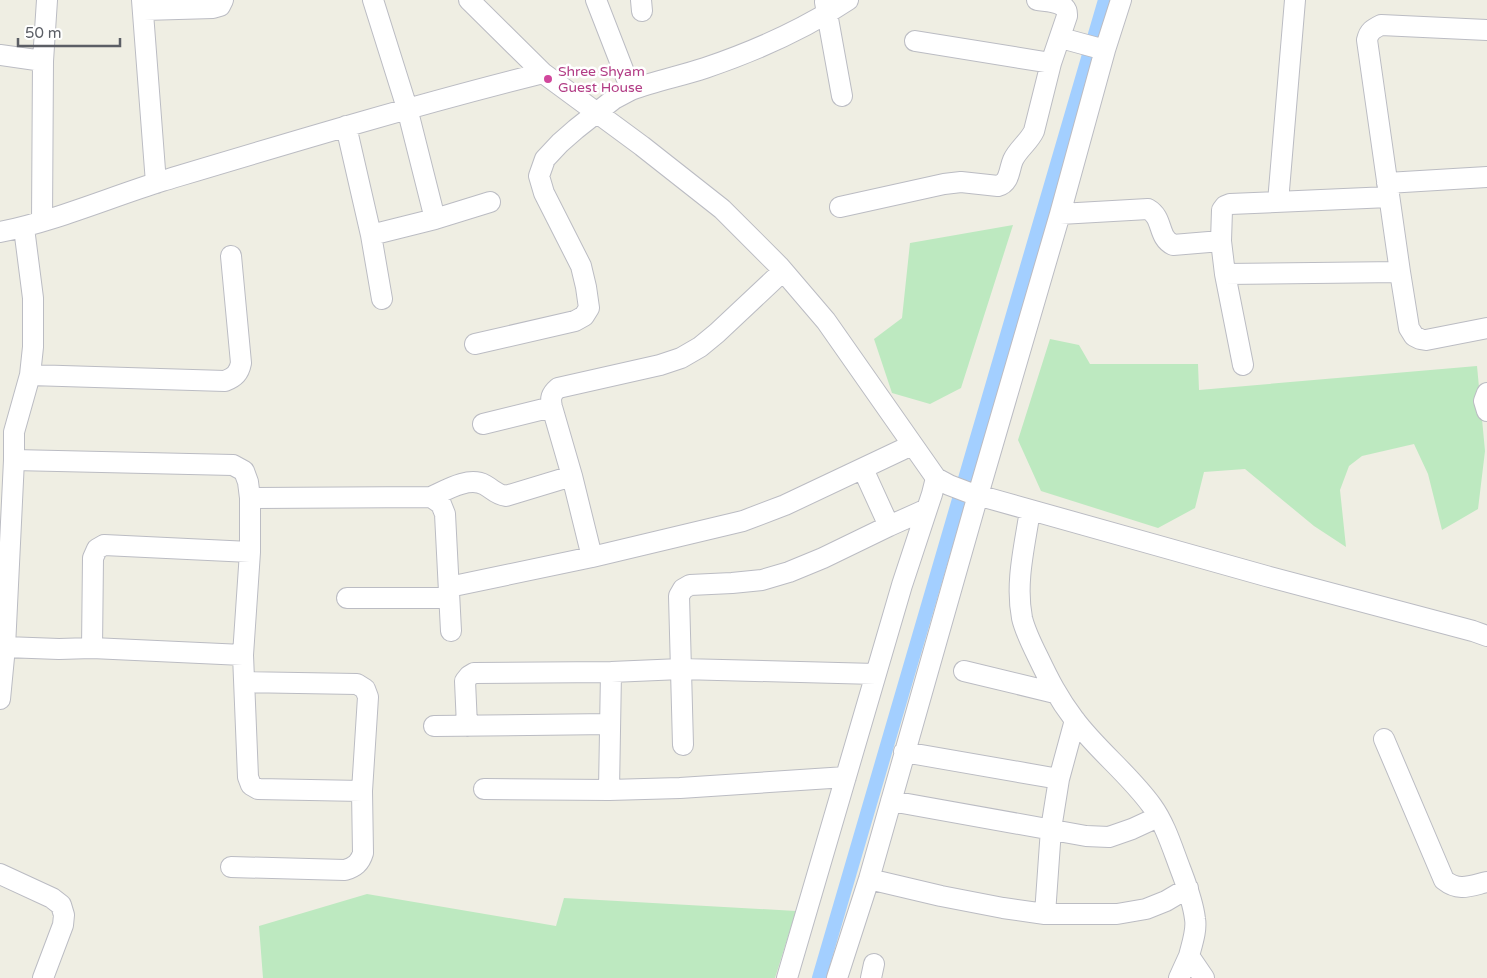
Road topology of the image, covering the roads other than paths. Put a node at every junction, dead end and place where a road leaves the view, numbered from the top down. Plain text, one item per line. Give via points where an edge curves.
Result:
1 (47, 0) edge
2 (223, 0) edge
3 (373, 0) edge
4 (469, 0) edge
5 (596, 0) edge
6 (848, 0) edge
7 (1037, 0) edge
8 (1121, 0) edge
9 (1295, 0) edge
10 (143, 5) edge
11 (826, 7) edge
12 (489, 9) edge
13 (1487, 30) edge
14 (1068, 40) junction
15 (915, 41) dead end
16 (1100, 49) junction
17 (0, 55) edge
18 (43, 61) junction
19 (1051, 63) junction
20 (543, 73) junction
21 (631, 90) junction
22 (842, 96) dead end
23 (407, 108) junction
24 (597, 113) junction
25 (346, 126) junction
26 (1487, 176) edge
27 (156, 183) junction
28 (1388, 190) junction
29 (490, 202) dead end
30 (1278, 202) junction
31 (840, 207) dead end
32 (1060, 214) junction
33 (435, 219) junction
34 (33, 224) junction
35 (0, 232) edge
36 (370, 235) junction
37 (1221, 241) junction
38 (231, 256) dead end
39 (783, 271) junction
40 (1400, 272) junction
41 (1225, 274) junction
42 (382, 299) dead end
43 (1487, 328) edge
44 (475, 344) dead end
45 (1243, 366) dead end
46 (30, 376) junction
47 (1487, 393) edge
48 (552, 408) junction
49 (1487, 411) edge
50 (483, 424) dead end
51 (7, 432) edge
52 (912, 445) junction
53 (14, 460) junction
54 (863, 469) junction
55 (572, 476) junction
56 (943, 482) junction
57 (974, 494) junction
58 (431, 497) junction
59 (250, 498) junction
60 (927, 510) junction
61 (1030, 510) junction
62 (888, 526) junction
63 (5, 533) edge
64 (250, 552) junction
65 (592, 557) junction
66 (449, 592) junction
67 (347, 598) dead end
68 (451, 631) dead end
69 (4, 635) edge
70 (1487, 636) edge
71 (92, 648) junction
72 (243, 656) junction
73 (680, 669) junction
74 (964, 671) dead end
75 (611, 672) junction
76 (876, 674) junction
77 (245, 682) junction
78 (1055, 693) junction
79 (0, 699) edge
80 (1074, 720) junction
81 (610, 724) junction
82 (434, 726) dead end
83 (467, 726) junction
84 (1384, 739) dead end
85 (683, 745) dead end
86 (904, 752) junction
87 (846, 777) junction
88 (1059, 779) junction
89 (484, 789) dead end
90 (609, 790) junction
91 (362, 791) junction
92 (891, 801) junction
93 (1158, 817) junction
94 (1051, 829) junction
95 (232, 867) dead end
96 (0, 874) edge
97 (869, 878) junction
98 (1487, 882) edge
99 (1188, 888) junction
100 (1045, 914) junction
101 (1189, 956) junction
102 (43, 978) edge
103 (787, 978) edge
104 (837, 978) edge
105 (1179, 978) edge
106 (1204, 978) edge

1 - 18 street
2 - 10 street via 220,6 213,8
3 - 23 street
4 - 12 street
5 - 21 street
6 - 11 street
7 - 14 street via 1065,7 1068,12
8 - 16 street
9 - 30 street
10 - 27 street
11 - 21 street via 781,37 739,55
11 - 22 street
12 - 20 street
13 - 28 street via 1381,25 1368,33
14 - 16 street
14 - 19 street
15 - 19 street
16 - 32 street
17 - 18 street
18 - 34 street
19 - 31 street via 1034,131 1013,158 1003,184 944,184
20 - 23 street
20 - 24 street
21 - 24 street
23 - 25 street
23 - 33 street
24 - 39 street via 722,209
24 - 44 street via 545,159 539,176 544,194 581,266 589,308 575,321
25 - 27 street
25 - 36 street
26 - 28 street
27 - 34 street
28 - 30 street
28 - 40 street
29 - 33 street
30 - 37 street via 1225,206 1221,215
32 - 37 street via 1148,209 1156,216 1162,234 1173,245
32 - 57 street
33 - 36 street
34 - 35 street
34 - 46 street
36 - 42 street
37 - 41 street
38 - 46 street via 241,363 233,378 225,381
39 - 48 street via 694,351 660,365 558,388 552,393
39 - 52 street via 826,321
40 - 41 street
40 - 43 street via 1409,328 1414,336 1426,340
41 - 45 street
46 - 51 street
47 - 49 street via 1484,401
48 - 50 street
48 - 55 street
51 - 53 street
52 - 54 street
52 - 56 street
53 - 59 street via 234,465 244,471
53 - 63 street
54 - 62 street
54 - 65 street via 743,521
55 - 58 street via 506,496 478,482 467,482
55 - 65 street
56 - 57 street
56 - 60 street
57 - 61 street
57 - 86 street
58 - 59 street
58 - 66 street via 441,504 446,514
59 - 64 street
60 - 62 street
60 - 76 street
61 - 70 street
61 - 78 street via 1020,571 1022,620
62 - 73 street via 789,572 762,580 690,585 683,589 680,596
63 - 69 street
64 - 71 street via 104,546 97,550 93,558
64 - 72 street
65 - 66 street
66 - 67 street
66 - 68 street
69 - 71 street via 58,649
69 - 79 street
71 - 72 street
72 - 77 street
73 - 75 street
73 - 76 street
73 - 85 street
74 - 78 street
75 - 81 street
75 - 83 street via 474,673 465,682
76 - 87 street
77 - 91 street via 248,777 251,785 258,788
77 - 91 street via 357,684 365,689 368,697
78 - 80 street
80 - 88 street
80 - 93 street via 1136,784
81 - 83 street
81 - 90 street
82 - 83 street
84 - 98 street via 1444,880 1451,886 1462,888
86 - 88 street
86 - 92 street
87 - 90 street
87 - 103 street
88 - 94 street
89 - 90 street
91 - 95 street via 363,853 354,867 345,870
92 - 94 street
92 - 97 street
93 - 94 street via 1109,837
93 - 99 street
94 - 100 street
96 - 102 street via 61,905 63,926
97 - 100 street via 941,896
97 - 104 street
99 - 100 street via 1146,909 1117,914
99 - 101 street via 1196,920
101 - 105 street
101 - 106 street

